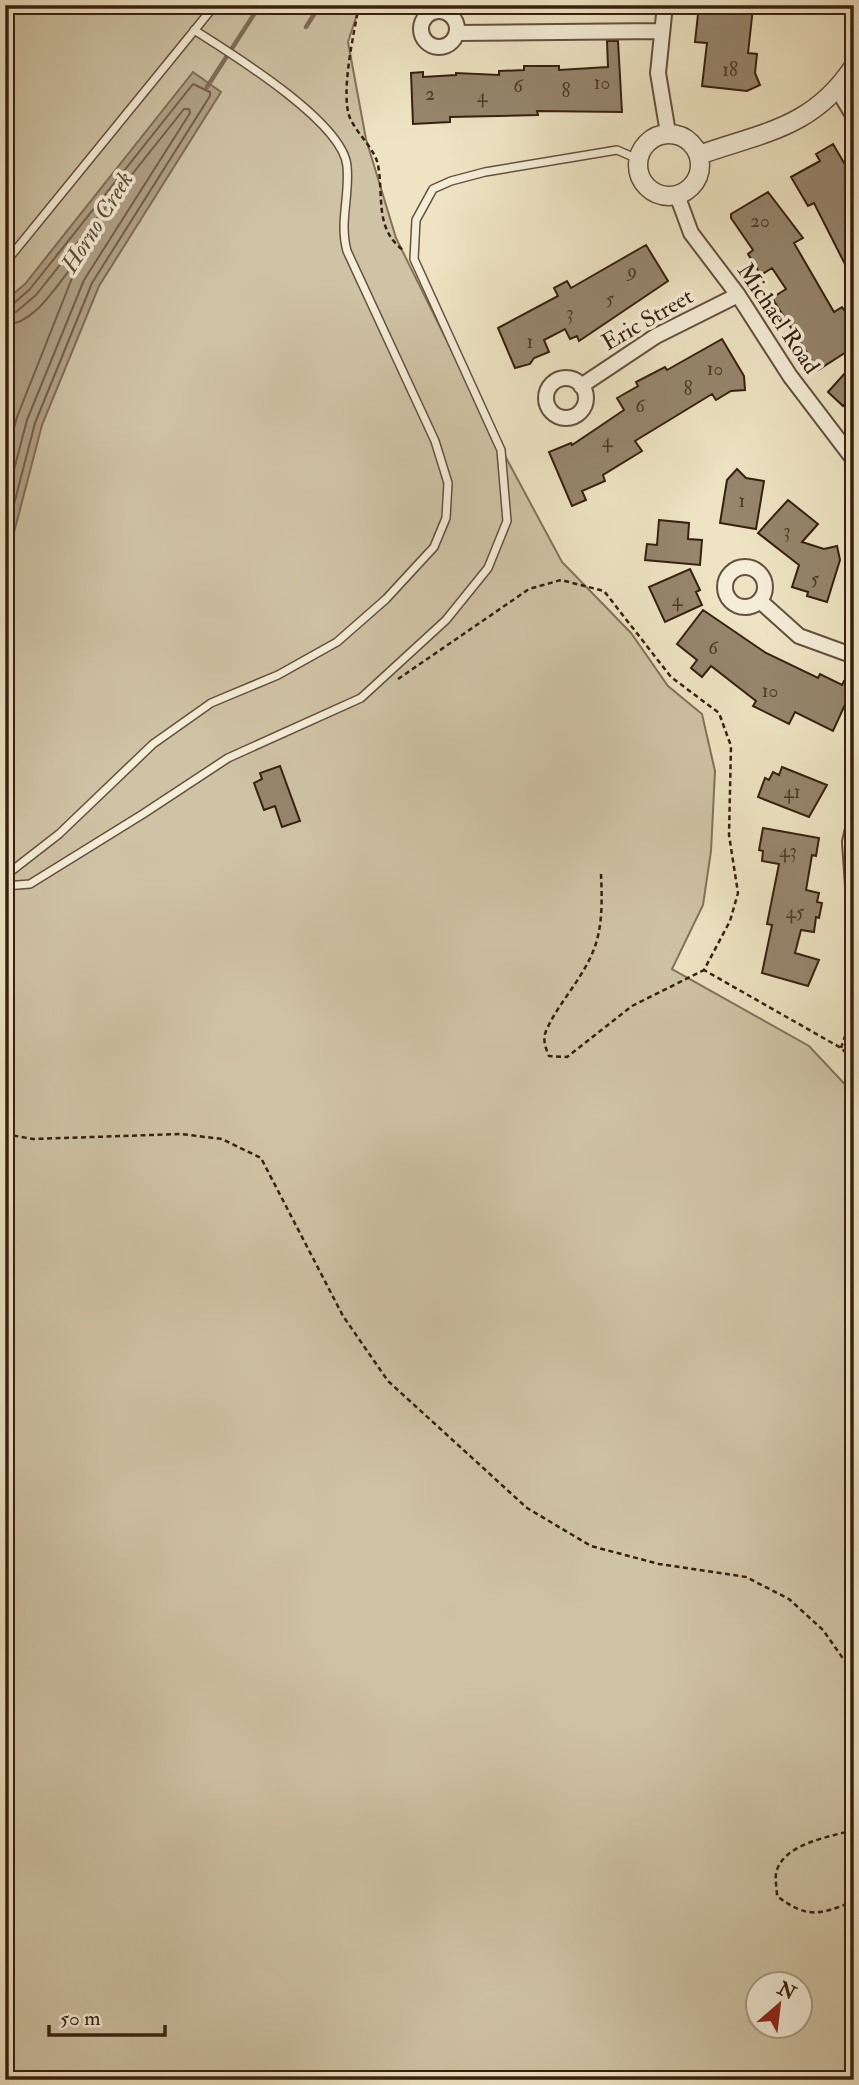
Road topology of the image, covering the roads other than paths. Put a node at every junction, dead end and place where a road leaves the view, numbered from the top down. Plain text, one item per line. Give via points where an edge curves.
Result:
1 (215, 5) edge
2 (665, 5) edge
3 (194, 30) junction
4 (660, 31) junction
5 (458, 33) dead end
6 (854, 66) edge
7 (838, 90) junction
8 (854, 117) edge
9 (668, 133) junction
10 (699, 155) junction
11 (638, 159) junction
12 (677, 195) junction
13 (5, 263) edge
14 (738, 295) junction
15 (581, 386) dead end
16 (854, 460) edge
17 (760, 601) dead end
18 (854, 656) edge
19 (854, 824) edge
20 (5, 876) edge
21 (5, 886) edge
22 (854, 901) edge

1 - 3 lane
2 - 4 street
3 - 13 lane
3 - 20 lane via 318,118 337,139 347,165 341,233 346,251 435,441 448,483 446,518 434,547 386,599 337,642 278,675 211,704 153,744 59,834
4 - 5 street
4 - 9 street via 658,73
6 - 7 street
7 - 8 street
7 - 10 street via 796,123
9 - 10 street via 687,139
9 - 11 street via 649,141
10 - 12 street via 699,175
11 - 12 street via 641,179 648,187 656,193
11 - 21 lane via 617,150 451,181 433,189 416,220 414,259 501,450 507,521 488,568 446,620 361,698 228,758 30,884
12 - 14 street, Michael Road via 691,233
14 - 15 street, Eric Street via 656,336
14 - 16 street, Michael Road via 790,376
17 - 18 street via 800,636
19 - 22 street via 850,842

